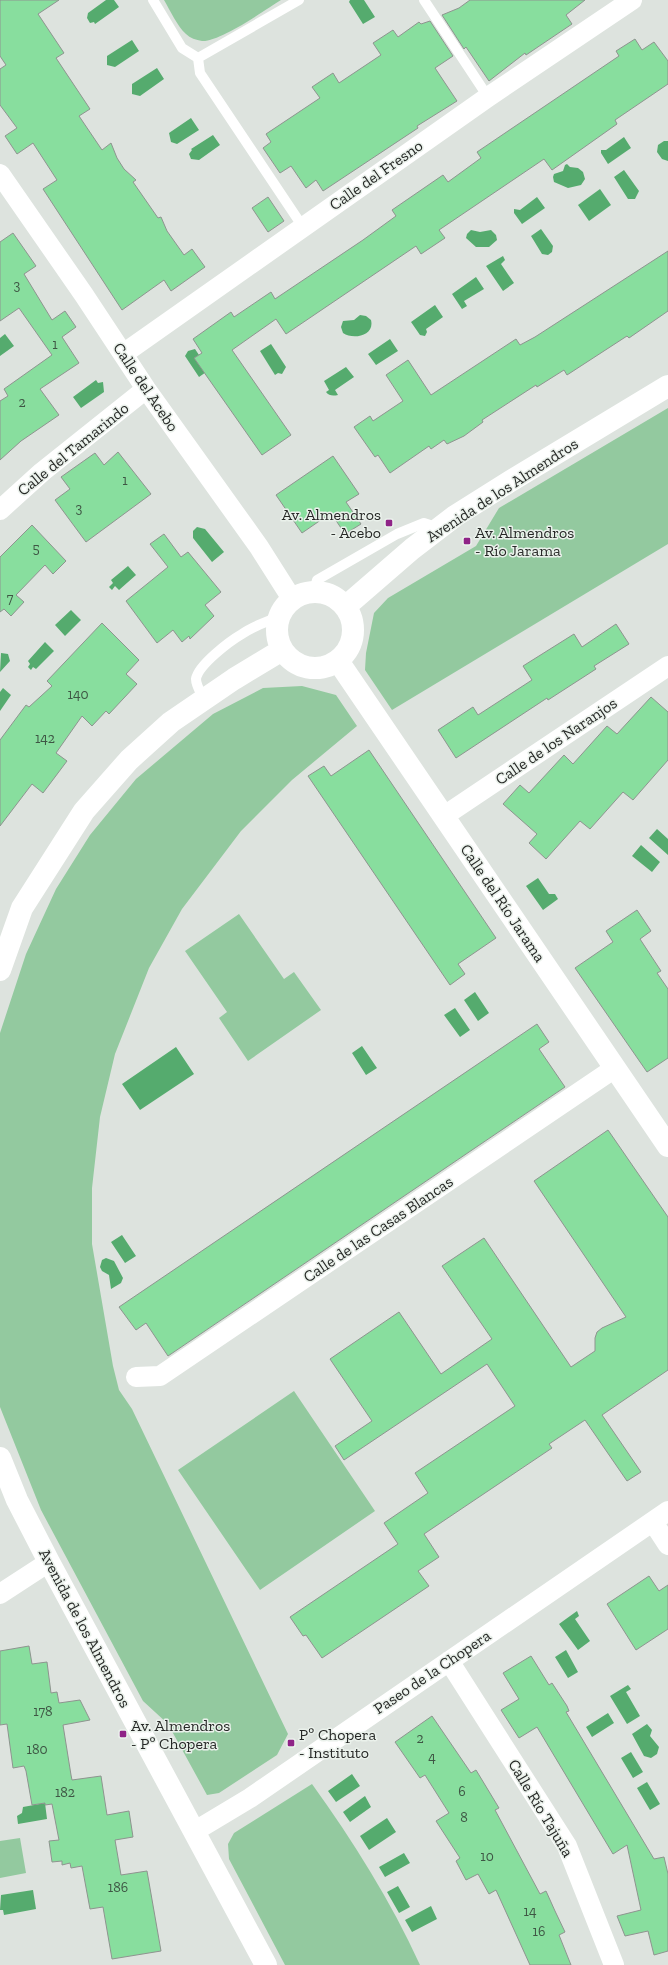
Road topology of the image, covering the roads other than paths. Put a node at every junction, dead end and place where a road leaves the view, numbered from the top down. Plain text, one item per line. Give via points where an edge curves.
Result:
1 (153, 0) edge
2 (299, 0) edge
3 (424, 0) edge
4 (632, 0) edge
5 (198, 58) junction
6 (488, 97) junction
7 (0, 174) edge
8 (303, 227) junction
9 (123, 354) junction
10 (668, 386) edge
11 (146, 389) junction
12 (0, 510) edge
13 (439, 528) junction
14 (314, 591) junction
15 (292, 599) junction
16 (345, 606) junction
17 (278, 617) junction
18 (282, 650) junction
19 (338, 661) junction
20 (668, 666) edge
21 (204, 699) junction
22 (444, 816) junction
23 (0, 970) edge
24 (615, 1068) junction
25 (668, 1146) edge
26 (136, 1378) dead end
27 (0, 1458) edge
28 (660, 1516) edge
29 (668, 1545) edge
30 (49, 1562) junction
31 (0, 1594) edge
32 (449, 1661) junction
33 (195, 1832) junction
34 (266, 1965) edge
35 (614, 1965) edge

1 - 5 lane via 182,48
2 - 5 lane
3 - 6 lane
4 - 6 street, Calle del Fresno
5 - 8 lane via 200,74
6 - 8 street, Calle del Fresno
7 - 9 street, Calle del Acebo
8 - 9 street, Calle del Fresno
9 - 11 street, Calle del Acebo
10 - 13 street, Avenida de los Almendros via 509,482
11 - 12 street, Calle del Tamarindo via 42,472
11 - 15 street, Calle del Acebo via 259,547
13 - 14 lane via 424,523 397,534 317,580
13 - 16 street, Avenida de los Almendros
14 - 15 street via 302,593
14 - 16 street via 337,598
15 - 17 street
16 - 19 street via 351,615 353,635 350,645
17 - 18 street via 277,634
17 - 21 lane via 242,634 201,669 196,678
18 - 19 street via 294,663 312,668 321,668
18 - 21 street
19 - 22 street, Calle del Río Jarama
20 - 22 street, Calle de los Naranjos
21 - 23 street via 171,722 129,760 84,811 22,908
22 - 24 street, Calle del Río Jarama
24 - 25 street, Calle del Río Jarama
24 - 26 street, Calle de las Casas Blancas via 160,1376
27 - 30 street, Avenida de los Almendros via 17,1500
28 - 29 street
28 - 32 street, Paseo de la Chopera
30 - 31 street
30 - 33 street, Avenida de los Almendros
32 - 33 street, Paseo de la Chopera via 250,1798
32 - 35 street, Calle Río Tajuña via 567,1846
33 - 34 street, Avenida de los Almendros

